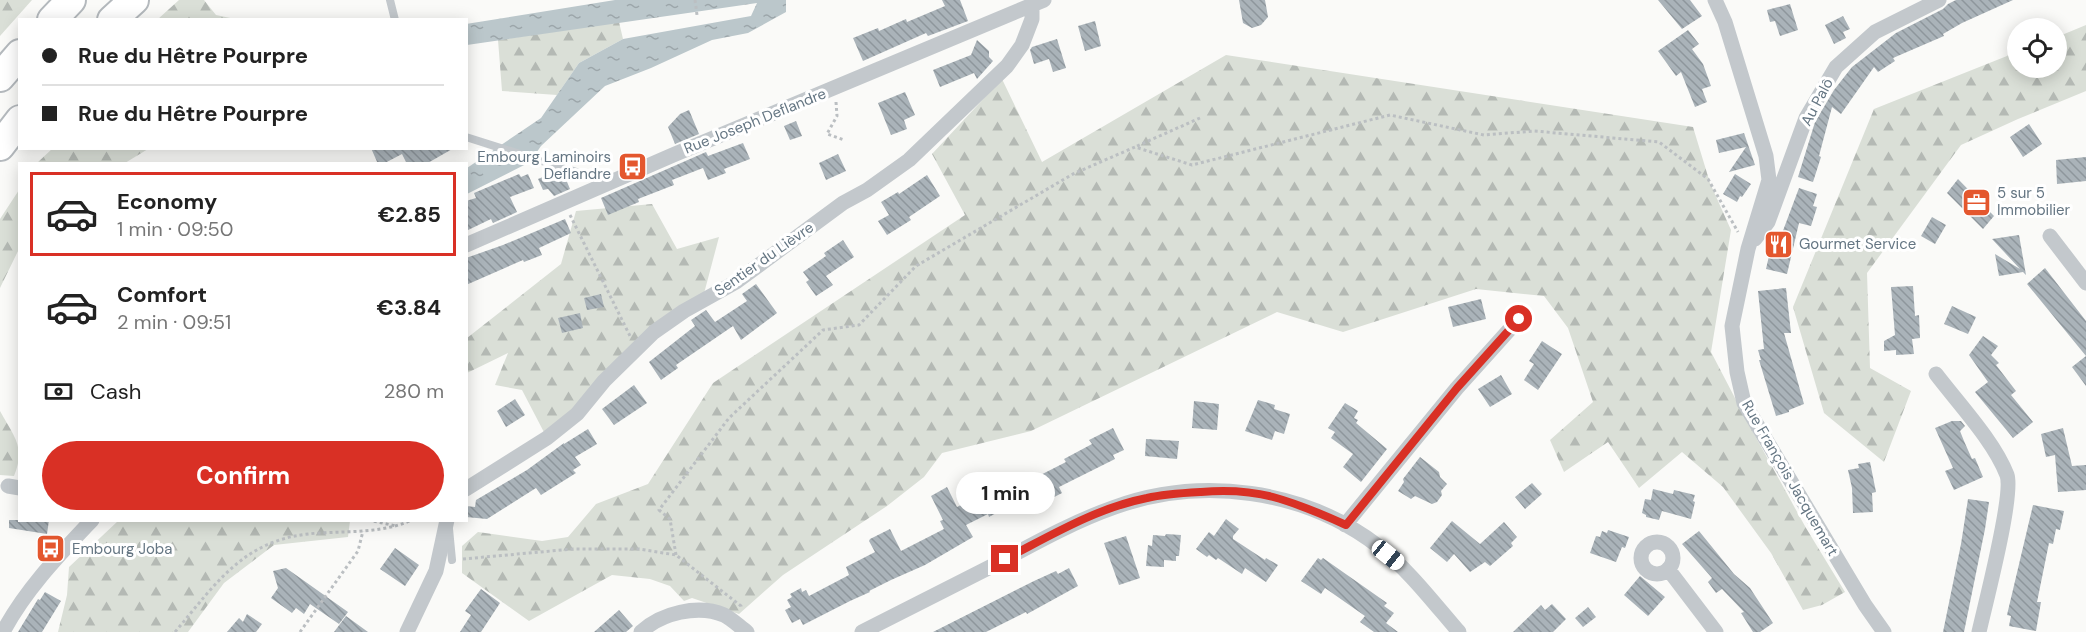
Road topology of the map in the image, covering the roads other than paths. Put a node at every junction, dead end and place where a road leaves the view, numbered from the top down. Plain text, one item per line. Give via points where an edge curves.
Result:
1 (71, 0) edge
2 (134, 0) edge
3 (390, 0) edge
4 (1715, 0) edge
5 (1939, 0) edge
6 (1038, 2) edge
7 (54, 18) edge
8 (114, 18) edge
9 (394, 18) edge
10 (18, 56) edge
11 (0, 77) edge
12 (18, 123) edge
13 (468, 138) edge
14 (0, 146) edge
15 (609, 182) junction
16 (2050, 236) dead end
17 (468, 244) edge
18 (1748, 249) junction
19 (2086, 283) edge
20 (1519, 319) dead end
21 (1936, 374) dead end
22 (468, 488) edge
23 (90, 522) edge
24 (448, 522) edge
25 (448, 522) edge
26 (1346, 525) junction
27 (452, 560) road end
28 (1668, 569) dead end
29 (742, 628) edge
30 (3, 632) edge
31 (407, 632) edge
32 (641, 632) edge
33 (862, 632) edge
34 (1459, 632) edge
35 (1716, 632) edge
36 (1884, 632) edge
37 (1979, 632) edge

1 - 7 highway
2 - 8 highway
3 - 9 lane
4 - 18 street, Rue François Jacquemart via 1766,156 1769,180
5 - 18 street, Au Palô via 1875,32 1836,67 1806,118 1768,222
6 - 15 street, Rue Joseph Deflandre
6 - 22 street, Sentier du Lièvre via 1022,45 1007,66 909,160 736,282 654,332 603,381 577,414 547,438
10 - 11 highway
12 - 14 highway
13 - 15 lane
15 - 17 street, Rue Joseph Deflandre
16 - 19 street
18 - 36 street, Rue François Jacquemart via 1732,326 1744,403
20 - 26 street via 1457,388
21 - 37 street via 1995,451 2008,477 2005,515
23 - 30 street via 19,604
24 - 27 lane
25 - 31 street via 436,571
26 - 33 street via 1308,508 1228,490 1146,498 1088,517
26 - 34 street via 1401,565
28 - 35 street
29 - 32 street via 726,616 706,610 675,613

